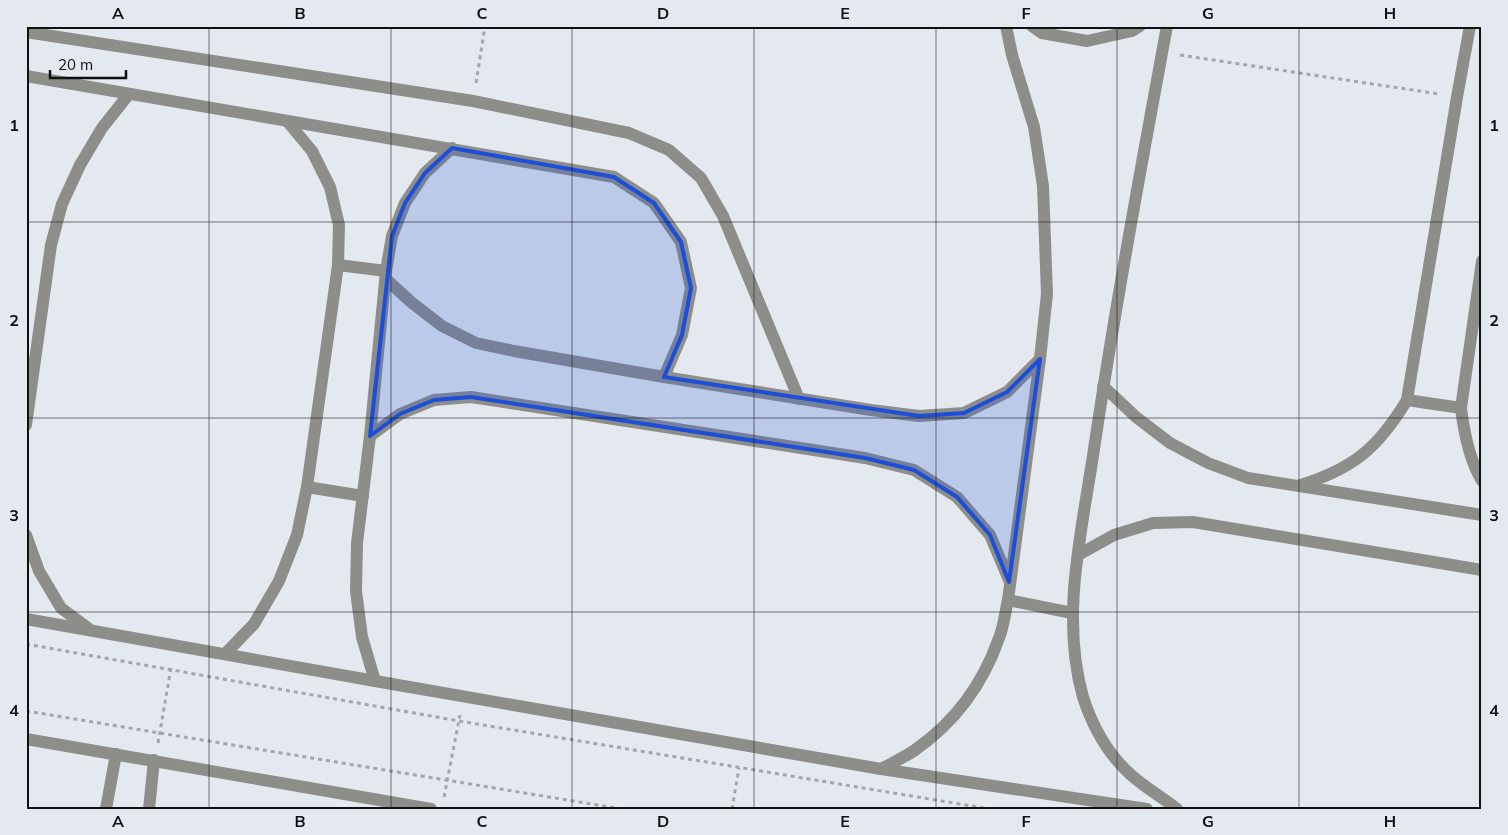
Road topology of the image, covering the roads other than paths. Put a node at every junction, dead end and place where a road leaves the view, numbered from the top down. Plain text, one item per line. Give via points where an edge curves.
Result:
1 (1006, 26) edge
2 (1032, 26) edge
3 (1140, 26) edge
4 (1167, 26) edge
5 (1470, 26) edge
6 (26, 32) edge
7 (26, 76) edge
8 (129, 94) junction
9 (287, 121) junction
10 (452, 148) junction
11 (1482, 261) edge
12 (338, 265) junction
13 (387, 276) junction
14 (1479, 293) edge
15 (1040, 359) junction
16 (664, 377) junction
17 (1103, 386) junction
18 (800, 399) junction
19 (1407, 400) junction
20 (1461, 408) junction
21 (26, 425) edge
22 (370, 436) junction
23 (1482, 481) edge
24 (1301, 485) junction
25 (307, 487) junction
26 (363, 496) junction
27 (1482, 515) edge
28 (26, 535) edge
29 (1078, 555) junction
30 (1482, 570) edge
31 (1010, 582) junction
32 (1008, 600) junction
33 (1072, 613) junction
34 (26, 619) edge
35 (92, 630) junction
36 (225, 654) junction
37 (375, 681) junction
38 (26, 739) edge
39 (116, 754) junction
40 (154, 760) junction
41 (881, 769) junction
42 (106, 809) edge
43 (148, 809) edge
44 (431, 809) edge
45 (1146, 809) edge
46 (1177, 809) edge

1 - 15 street via 1034,128 1043,186 1047,294
2 - 3 street via 1042,32 1087,41 1132,31
4 - 17 street
5 - 19 street
6 - 18 street via 473,101 629,133 669,150 701,178 722,216
7 - 8 street
8 - 9 street
8 - 21 street via 102,128 80,164 62,204 50,245
9 - 10 street
9 - 12 street via 312,151 330,186 338,225
10 - 13 street via 425,173 405,202 392,236
10 - 16 street via 614,177 654,203 681,242 691,288 682,335
11 - 14 street
12 - 13 street
12 - 25 street
13 - 16 street via 411,302 442,326 476,343
13 - 22 street
14 - 20 street
15 - 18 street via 1006,392 964,413 919,416
15 - 31 street
16 - 18 street
17 - 24 street via 1170,443 1208,463 1248,478
17 - 29 street
19 - 20 street
19 - 24 street via 1375,446 1328,477
20 - 23 street via 1464,432
22 - 26 street
22 - 31 street via 400,414 434,400 471,397 865,458 914,470 957,497 990,535
24 - 27 street
25 - 26 street
25 - 36 street via 297,535 279,581 254,624
26 - 37 street via 356,591 362,638
28 - 35 street via 39,571 61,608
29 - 30 street via 1114,535 1153,524 1193,522
29 - 33 street
31 - 32 street
32 - 33 street
32 - 41 street via 1000,636 987,670 967,701 921,745
33 - 46 street via 1076,664 1099,738 1130,774
34 - 35 street
35 - 36 street
36 - 37 street
37 - 41 street
38 - 39 street
39 - 40 street
39 - 42 street
40 - 43 street
40 - 44 street
41 - 45 street

